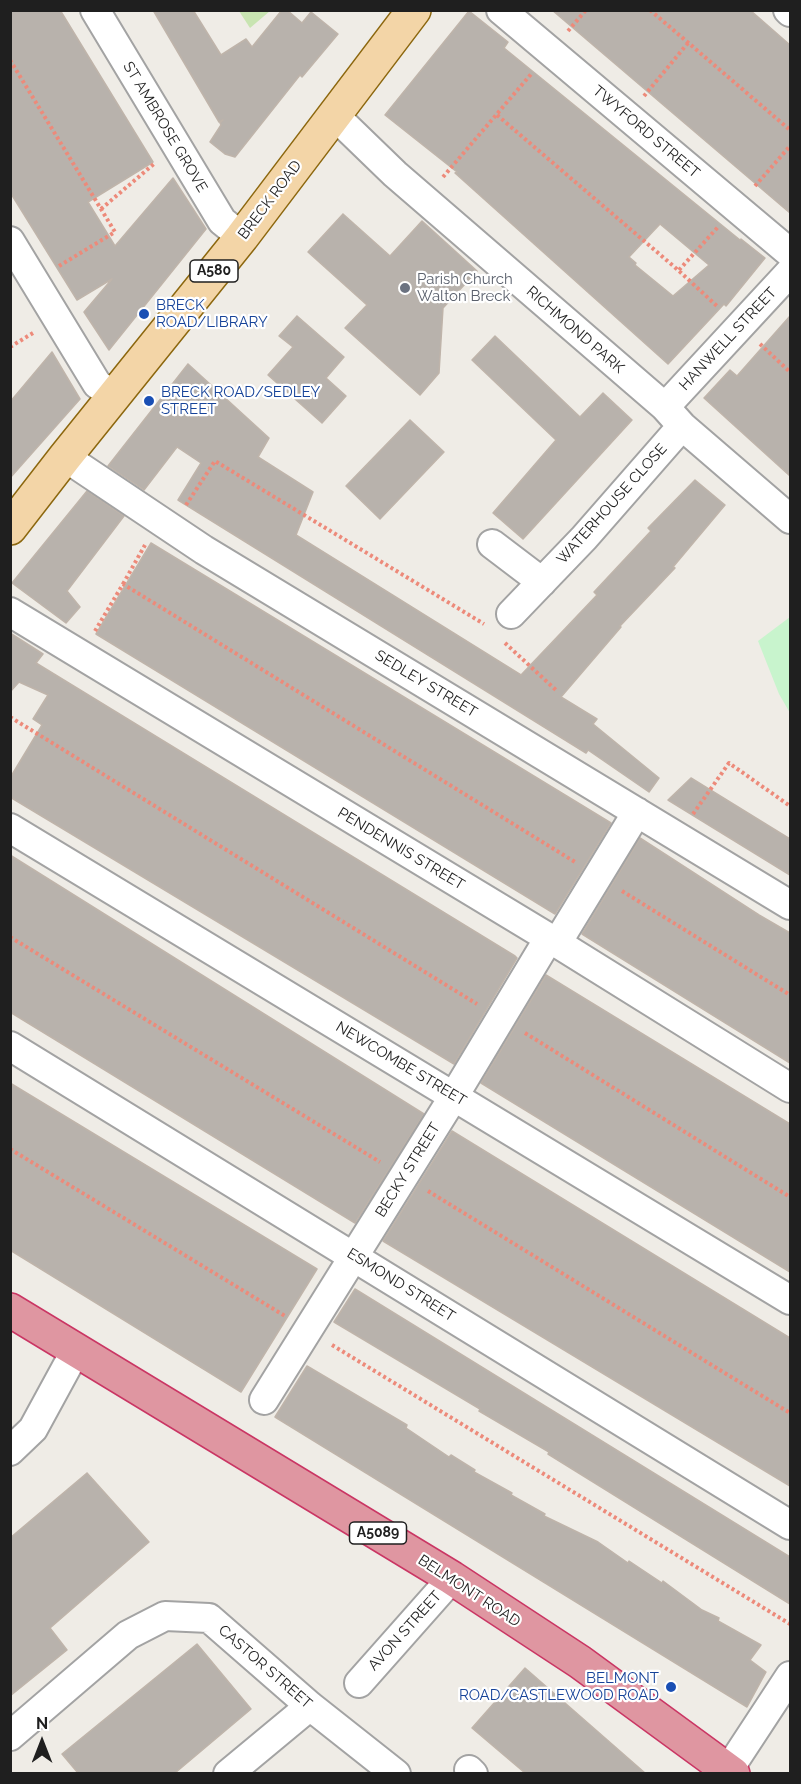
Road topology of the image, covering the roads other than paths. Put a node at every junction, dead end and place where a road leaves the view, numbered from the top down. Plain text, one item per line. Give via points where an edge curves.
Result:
1 (96, 10) edge
2 (414, 10) edge
3 (501, 10) edge
4 (334, 115) junction
5 (242, 237) junction
6 (10, 241) edge
7 (790, 253) edge
8 (790, 272) edge
9 (114, 396) junction
10 (673, 417) junction
11 (65, 457) junction
12 (790, 519) edge
13 (10, 528) edge
14 (492, 544) dead end
15 (542, 582) junction
16 (10, 612) edge
17 (499, 620) road end
18 (637, 812) junction
19 (10, 828) edge
20 (790, 905) edge
21 (553, 941) junction
22 (10, 1046) edge
23 (790, 1088) edge
24 (454, 1096) junction
25 (354, 1256) junction
26 (790, 1300) edge
27 (10, 1310) edge
28 (76, 1350) junction
29 (264, 1400) dead end
30 (10, 1451) edge
31 (790, 1525) edge
32 (452, 1578) junction
33 (790, 1676) edge
34 (358, 1683) dead end
35 (310, 1706) junction
36 (10, 1736) edge
37 (731, 1771) edge
38 (228, 1773) edge
39 (396, 1773) edge

1 - 5 street, ST AMBROSE GROVE via 222,221
2 - 4 main road, BRECK ROAD / A580
3 - 7 street, TWYFORD STREET
4 - 5 main road, BRECK ROAD / A580
4 - 10 street, RICHMOND PARK via 395,174
5 - 9 main road, BRECK ROAD / A580
6 - 9 street via 97,384
8 - 10 street, HANWELL STREET via 740,327
9 - 11 main road, BRECK ROAD / A580
10 - 12 street, RICHMOND PARK
10 - 15 street, WATERHOUSE CLOSE
11 - 13 main road, BRECK ROAD / A580
11 - 18 street, SEDLEY STREET via 165,524
14 - 15 street
15 - 17 street, WATERHOUSE CLOSE
16 - 21 street, PENDENNIS STREET
18 - 20 street, SEDLEY STREET
18 - 21 street, BECKY STREET
19 - 24 street, NEWCOMBE STREET
21 - 23 street, PENDENNIS STREET
21 - 24 street, BECKY STREET
22 - 25 street, ESMOND STREET
24 - 25 street, BECKY STREET
24 - 26 street, NEWCOMBE STREET
25 - 29 street, BECKY STREET
25 - 31 street, ESMOND STREET
27 - 28 highway, BELMONT ROAD / A5089
28 - 30 street via 33,1429
28 - 32 highway, BELMONT ROAD / A5089
32 - 34 street, AVON STREET
32 - 37 highway, BELMONT ROAD / A5089 via 580,1662
33 - 37 street
35 - 36 street, CASTOR STREET via 209,1618 165,1616 128,1635
35 - 38 street
35 - 39 street, CASTOR STREET

